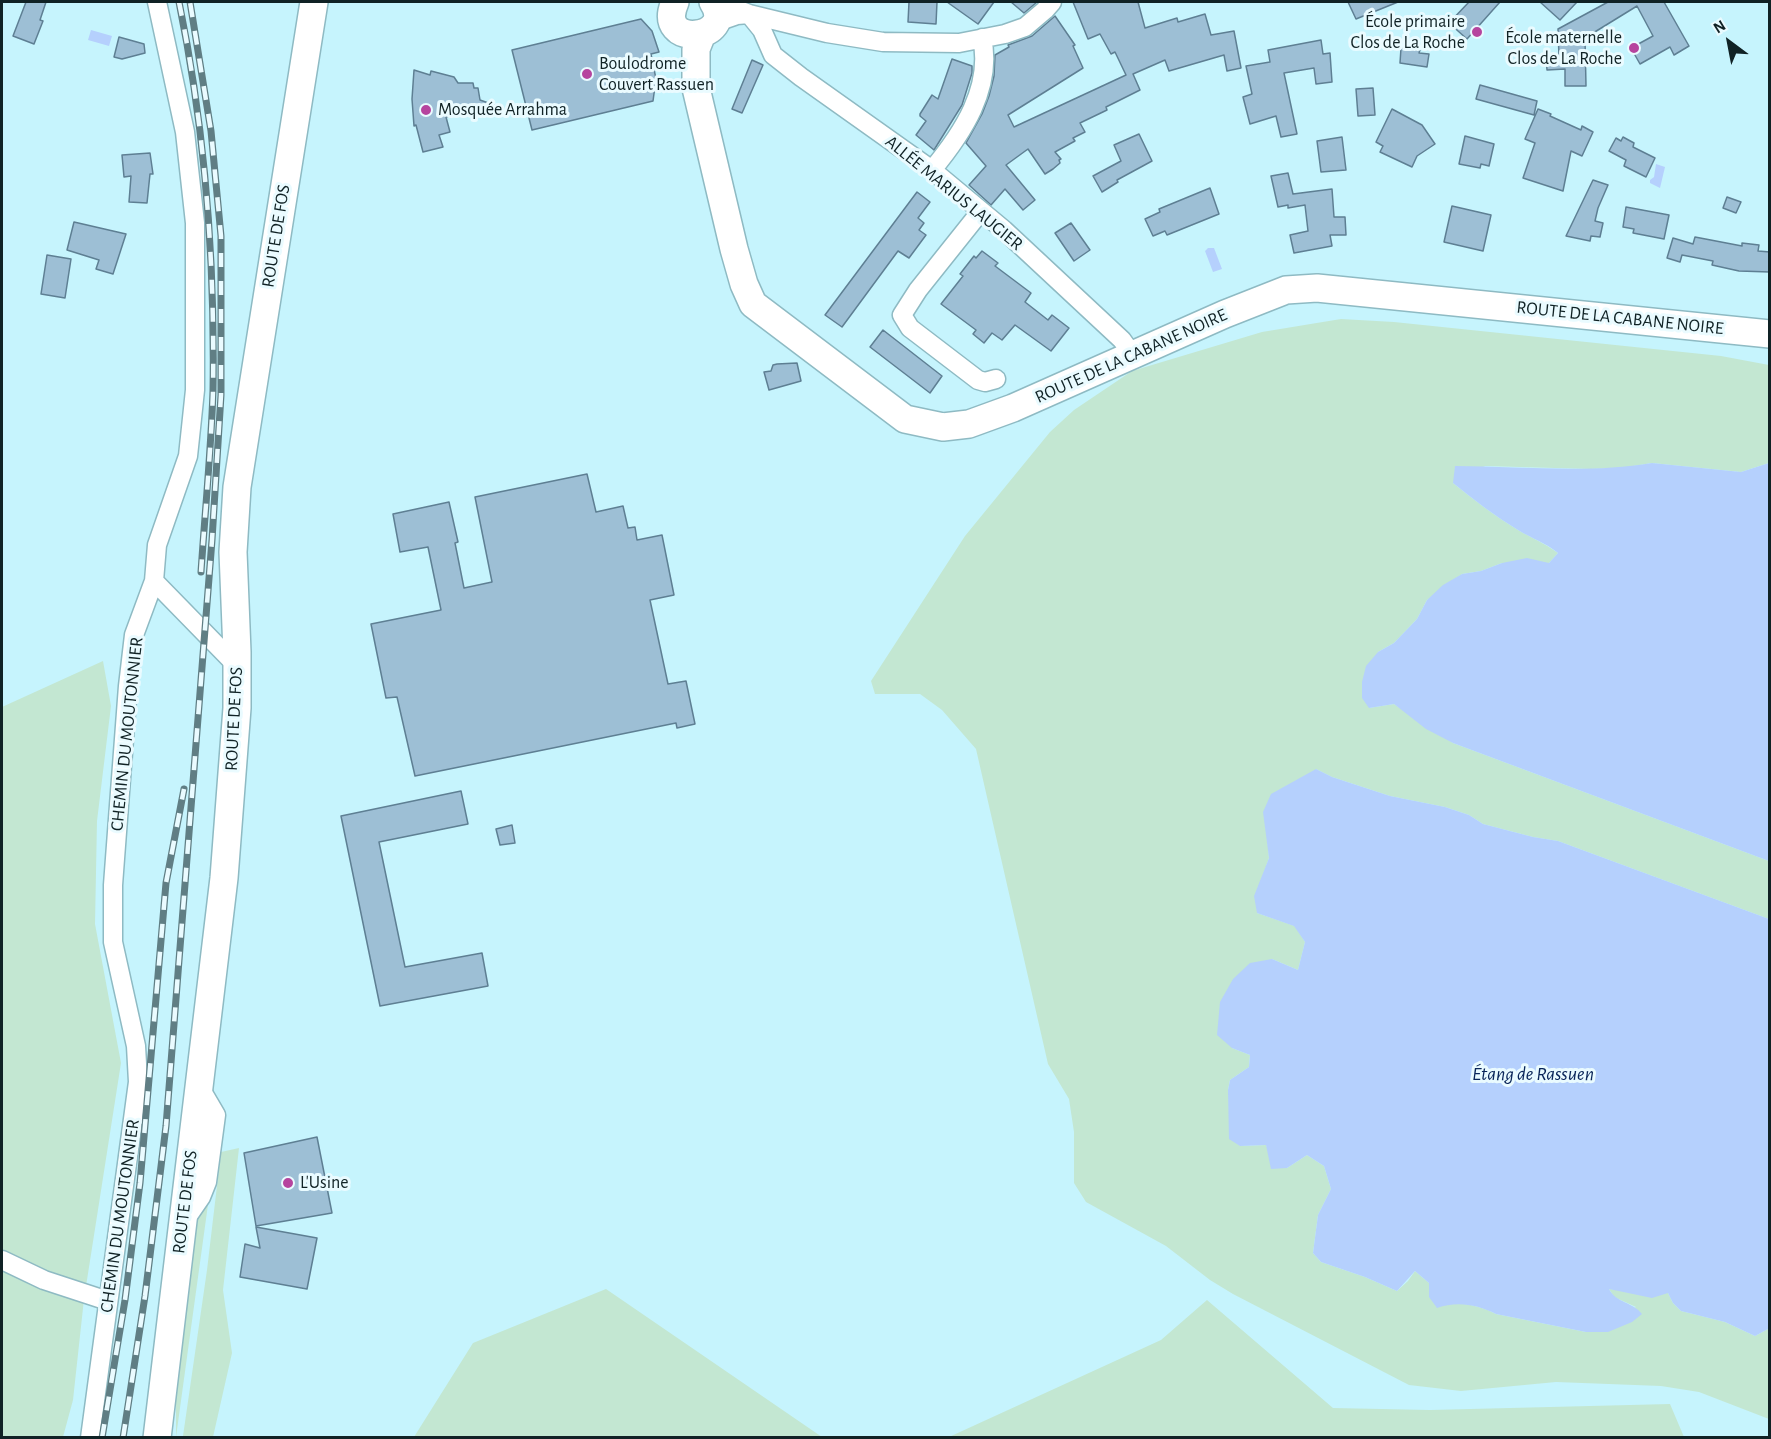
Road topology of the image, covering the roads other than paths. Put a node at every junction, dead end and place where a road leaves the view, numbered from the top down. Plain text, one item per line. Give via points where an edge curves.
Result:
1 (158, 2) edge
2 (314, 2) edge
3 (1052, 2) edge
4 (753, 8) edge
5 (692, 14) edge
6 (982, 38) junction
7 (932, 170) junction
8 (981, 212) junction
9 (1770, 334) edge
10 (1132, 354) junction
11 (996, 379) dead end
12 (154, 581) junction
13 (237, 666) junction
14 (2, 1260) edge
15 (108, 1301) junction
16 (90, 1437) edge
17 (157, 1437) edge

1 - 12 street, CHEMIN DU MOUTONNIER via 185,132 195,223 196,300 195,390 188,456 157,545
2 - 13 main road, ROUTE DE FOS via 237,487 233,552
3 - 6 street via 1025,27
4 - 5 street via 737,15
4 - 6 street via 827,33 883,42 959,43
4 - 7 street, ALLÉE MARIUS LAUGIER via 773,55
5 - 10 main road, ROUTE DE LA CABANE NOIRE via 682,53 696,88 734,249 753,304 905,419 943,428 969,424 1013,408
6 - 7 street via 985,61 976,103
7 - 8 street, ALLÉE MARIUS LAUGIER
8 - 10 street, ALLÉE MARIUS LAUGIER via 1122,340
8 - 11 street via 902,315 910,328 978,380
9 - 10 main road, ROUTE DE LA CABANE NOIRE via 1317,288 1286,290
12 - 13 street
12 - 15 street, CHEMIN DU MOUTONNIER via 134,635 113,885 113,942 135,1046 138,1082
13 - 17 main road, ROUTE DE FOS via 224,878
14 - 15 street via 44,1280
15 - 16 street, CHEMIN DU MOUTONNIER

